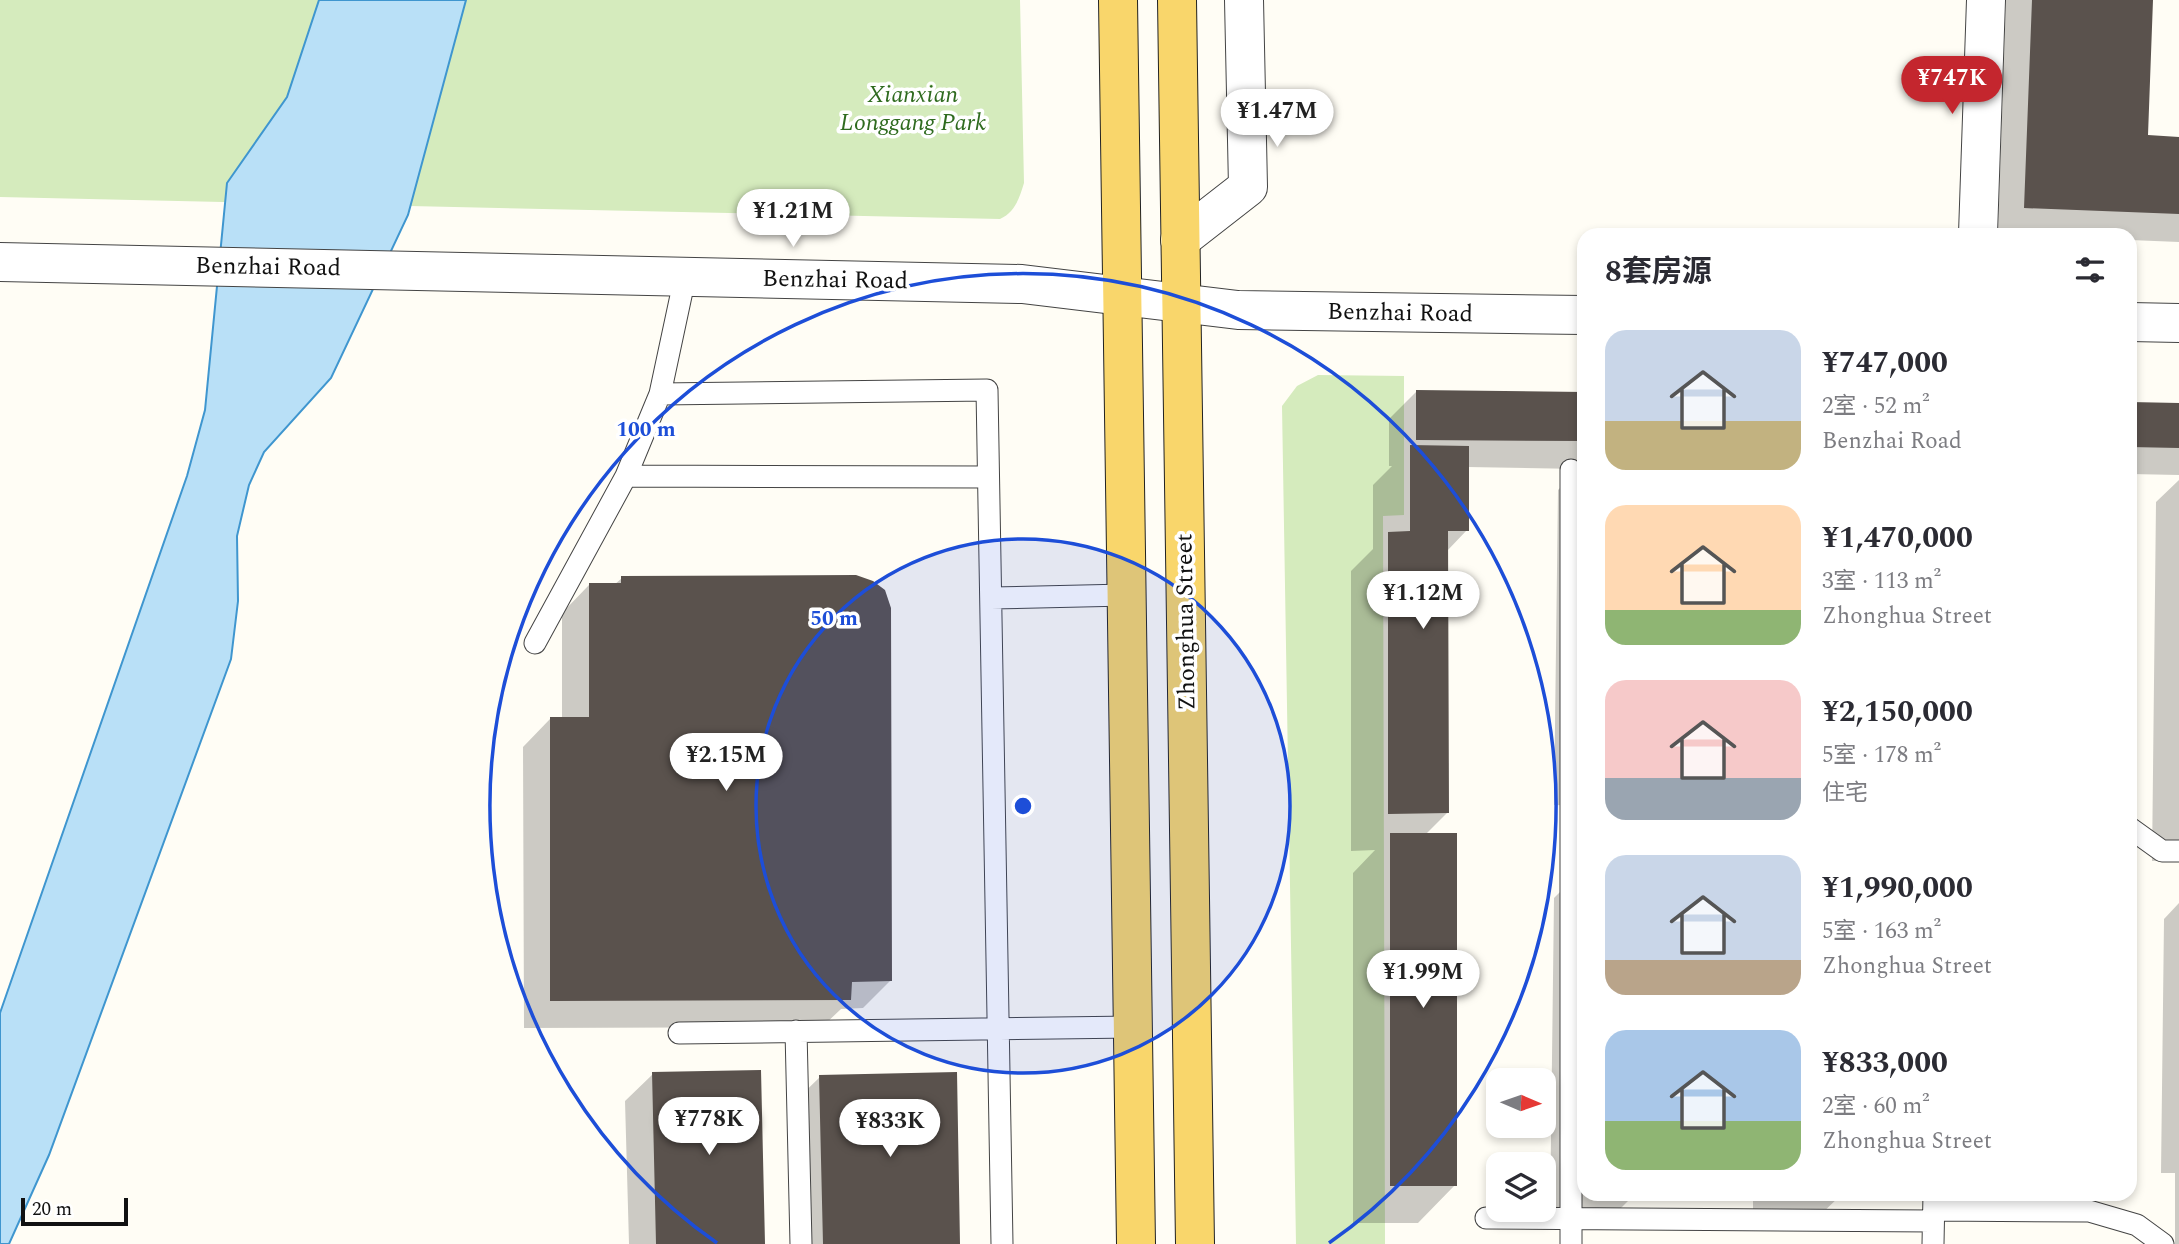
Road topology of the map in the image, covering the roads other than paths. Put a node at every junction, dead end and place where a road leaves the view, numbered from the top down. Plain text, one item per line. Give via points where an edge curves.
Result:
1 (1118, 0) edge
2 (1177, 0) edge
3 (1244, 0) edge
4 (1986, 0) edge
5 (1978, 228) edge
6 (1180, 240) junction
7 (0, 261) edge
8 (685, 276) junction
9 (1122, 296) junction
10 (1181, 303) junction
11 (1577, 315) edge
12 (2137, 322) edge
13 (2179, 323) edge
14 (660, 394) junction
15 (1571, 470) dead end
16 (626, 476) junction
17 (988, 477) junction
18 (1126, 596) junction
19 (990, 598) junction
20 (535, 643) dead end
21 (1577, 788) edge
22 (2137, 833) edge
23 (2179, 851) edge
24 (1133, 1027) junction
25 (998, 1029) junction
26 (796, 1031) junction
27 (679, 1032) dead end
28 (1934, 1208) edge
29 (1556, 1219) edge
30 (1571, 1219) junction
31 (801, 1244) edge
32 (1002, 1244) edge
33 (1136, 1244) edge
34 (1195, 1244) edge
35 (1571, 1244) edge
36 (1933, 1244) edge
37 (2163, 1244) edge

1 - 9 main road
2 - 6 main road, Zhonghua Street
3 - 6 street via 1248,187
4 - 5 street
6 - 10 main road, Zhonghua Street
7 - 8 street, Benzhai Road
8 - 9 street, Benzhai Road via 1022,284
8 - 14 lane
9 - 10 street, Benzhai Road
9 - 18 main road
10 - 11 street, Benzhai Road via 1238,310
10 - 34 main road, Zhonghua Street
12 - 13 street
14 - 16 lane
14 - 17 lane via 986,390
15 - 21 lane
16 - 17 lane
16 - 20 lane
17 - 19 lane
18 - 19 lane
18 - 24 main road
19 - 25 lane
21 - 30 lane
22 - 23 lane via 2162,851
24 - 25 lane
24 - 33 main road
25 - 26 lane
25 - 32 lane
26 - 27 lane
26 - 31 lane
28 - 30 lane
28 - 36 lane
28 - 37 lane via 2090,1211 2137,1225
29 - 30 lane
30 - 35 lane

